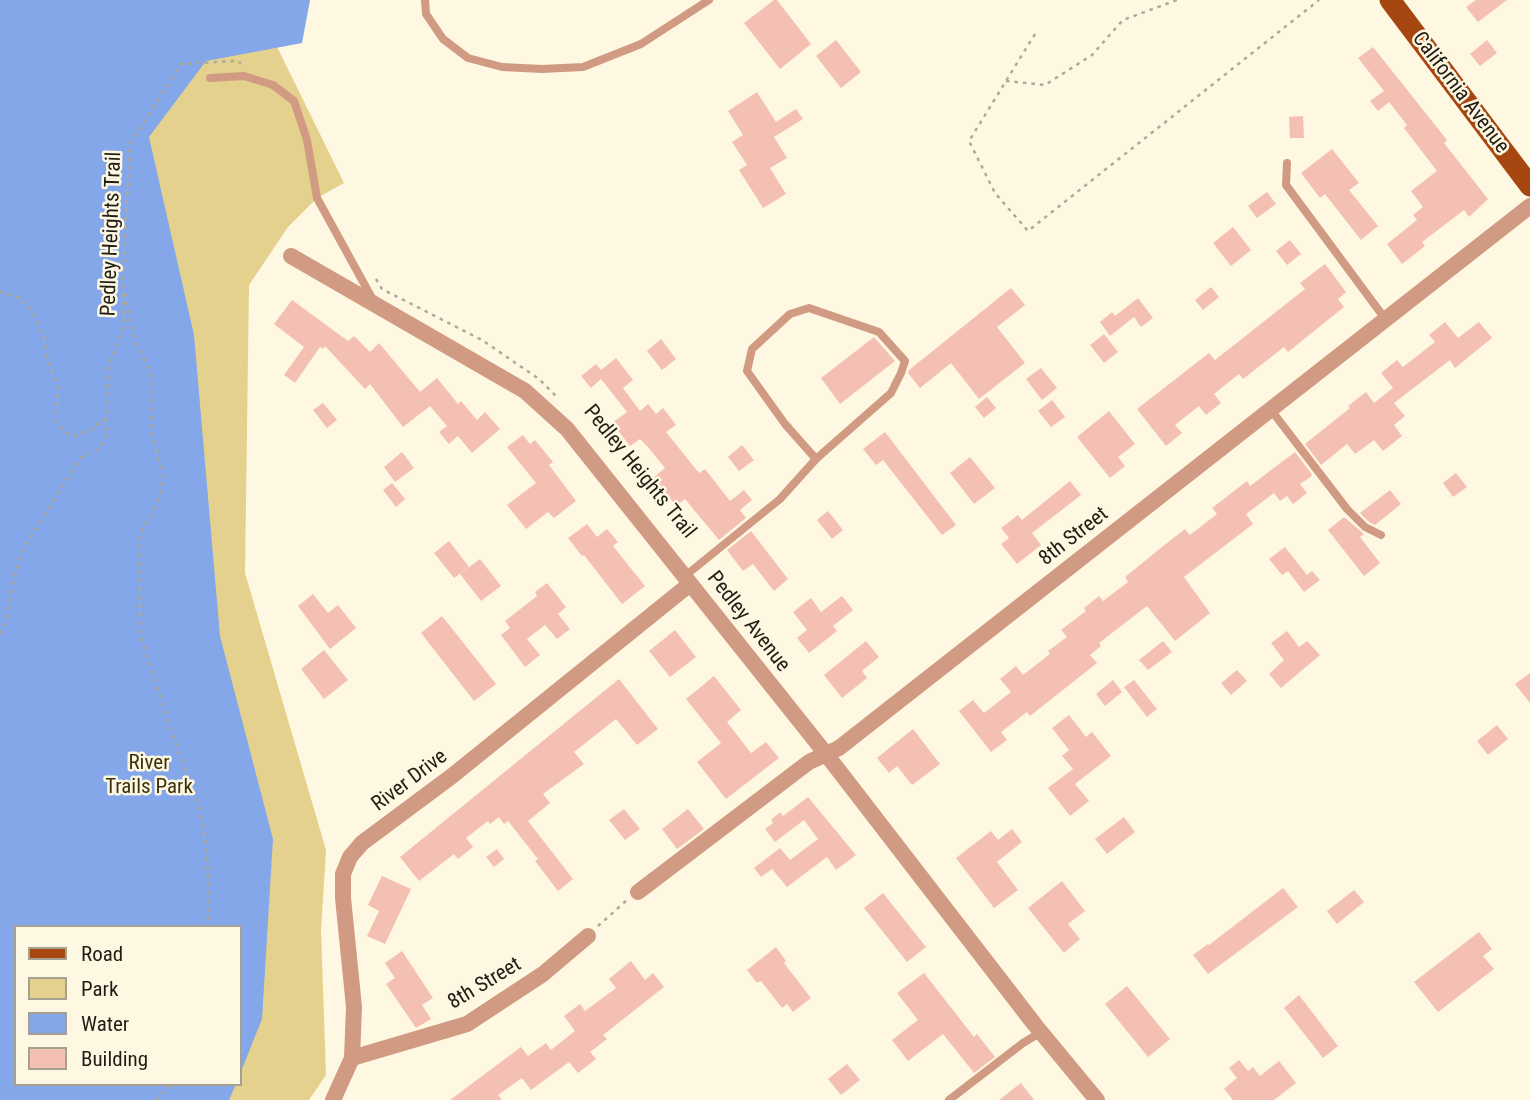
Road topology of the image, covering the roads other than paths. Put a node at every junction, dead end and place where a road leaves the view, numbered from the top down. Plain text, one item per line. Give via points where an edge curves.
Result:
1 (425, 0) edge
2 (709, 0) edge
3 (1390, 0) edge
4 (210, 78) dead end
5 (1287, 163) dead end
6 (1530, 186) edge
7 (1530, 206) edge
8 (291, 256) dead end
9 (375, 306) junction
10 (1386, 320) junction
11 (1271, 410) junction
12 (816, 459) junction
13 (1381, 535) dead end
14 (687, 580) junction
15 (826, 754) junction
16 (638, 892) road end
17 (588, 936) road end
18 (1041, 1032) junction
19 (352, 1058) junction
20 (333, 1100) edge
21 (949, 1100) edge
22 (1097, 1100) edge

1 - 2 lane via 426,14 443,39 468,58 502,67 542,69 583,67 641,44
3 - 6 main road, California Avenue
4 - 9 lane via 244,76 273,85 294,102 307,140 317,198
5 - 10 lane via 1286,185
7 - 10 street, 8th Street
8 - 9 street, Pedley Avenue
9 - 14 street, Pedley Avenue via 525,391 545,407
10 - 11 street, 8th Street
11 - 13 lane via 1353,516
11 - 15 street, 8th Street
12 - 12 lane via 891,393 905,362 879,332 809,308 790,314 752,349 747,371
12 - 14 lane via 780,499
14 - 15 street, Pedley Avenue
14 - 19 street, River Drive via 452,776 362,843 351,857 343,874 343,898 354,1007
15 - 16 street, 8th Street via 809,762
15 - 18 street, Pedley Avenue
17 - 19 street, 8th Street via 542,974 467,1024
18 - 21 lane
18 - 22 street, Pedley Avenue
19 - 20 street, River Drive

